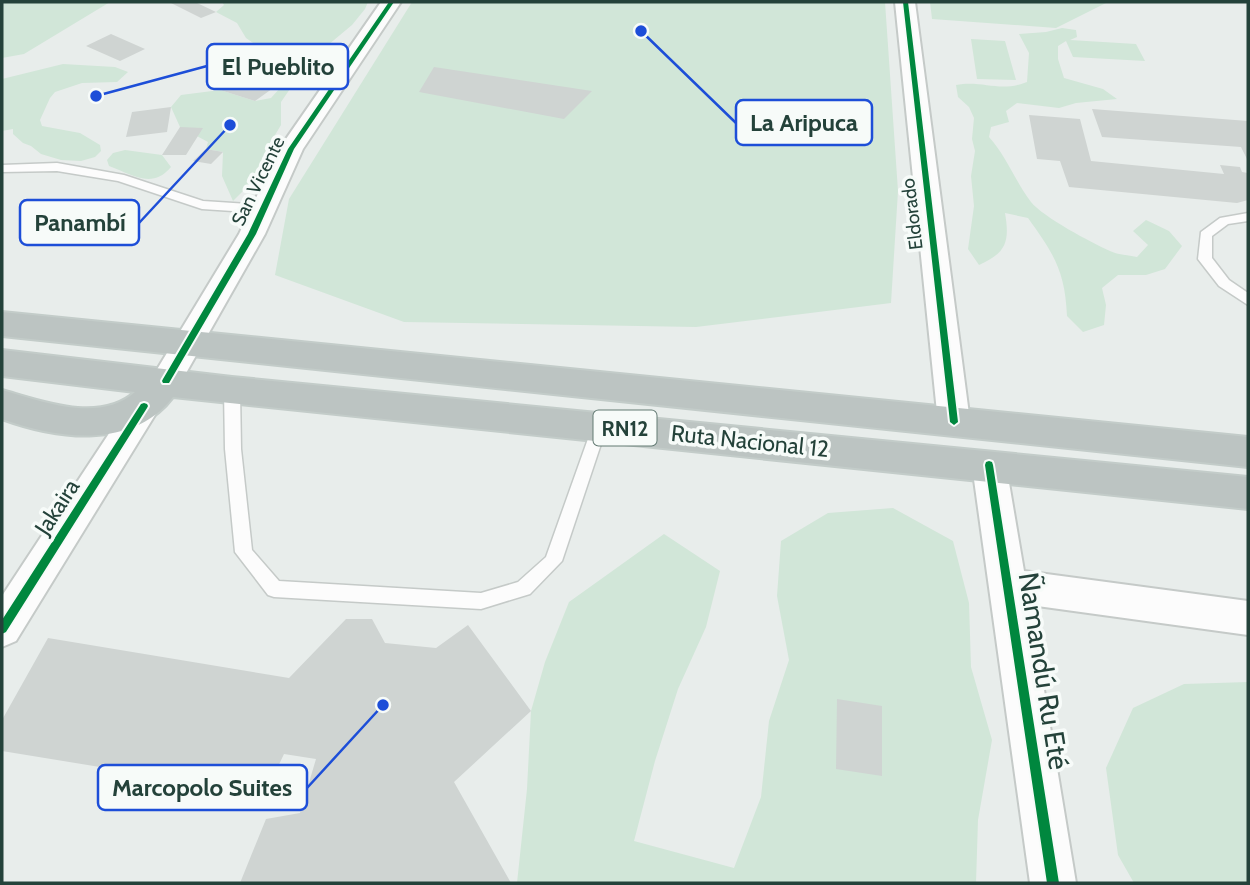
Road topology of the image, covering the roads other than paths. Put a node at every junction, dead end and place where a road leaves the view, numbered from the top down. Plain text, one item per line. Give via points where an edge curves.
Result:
1 (391, 2) edge
2 (905, 2) edge
3 (2, 169) edge
4 (265, 209) junction
5 (1248, 217) edge
6 (1248, 300) edge
7 (2, 324) edge
8 (187, 343) junction
9 (2, 363) edge
10 (232, 391) junction
11 (155, 393) junction
12 (2, 404) edge
13 (954, 422) junction
14 (599, 426) junction
15 (1248, 452) edge
16 (989, 465) junction
17 (1248, 493) edge
18 (1009, 586) junction
19 (1248, 618) edge
20 (2, 629) edge
21 (1053, 883) edge

1 - 4 street, San Vicente via 291,149
2 - 13 street, Eldorado
3 - 4 lane via 57,167 120,178 202,205
4 - 8 street, San Vicente
5 - 6 lane via 1224,221 1206,235 1205,258 1224,284
7 - 8 highway, Ruta Nacional 12 / RN12
8 - 11 street, San Vicente
8 - 13 highway, Ruta Nacional 12 / RN12
9 - 11 highway, Ruta Nacional 12 / RN12
10 - 11 highway, Ruta Nacional 12 / RN12
10 - 14 highway, Ruta Nacional 12 / RN12
10 - 14 lane via 244,552 274,589 481,601 524,588 553,561
11 - 12 highway via 113,419 69,421
11 - 20 street, Jakaira
13 - 15 highway, Ruta Nacional 12 / RN12
14 - 16 highway, Ruta Nacional 12 / RN12
16 - 17 highway, Ruta Nacional 12 / RN12
16 - 18 street, Ñamandú Ru Eté
18 - 19 street
18 - 21 street, Ñamandú Ru Eté

